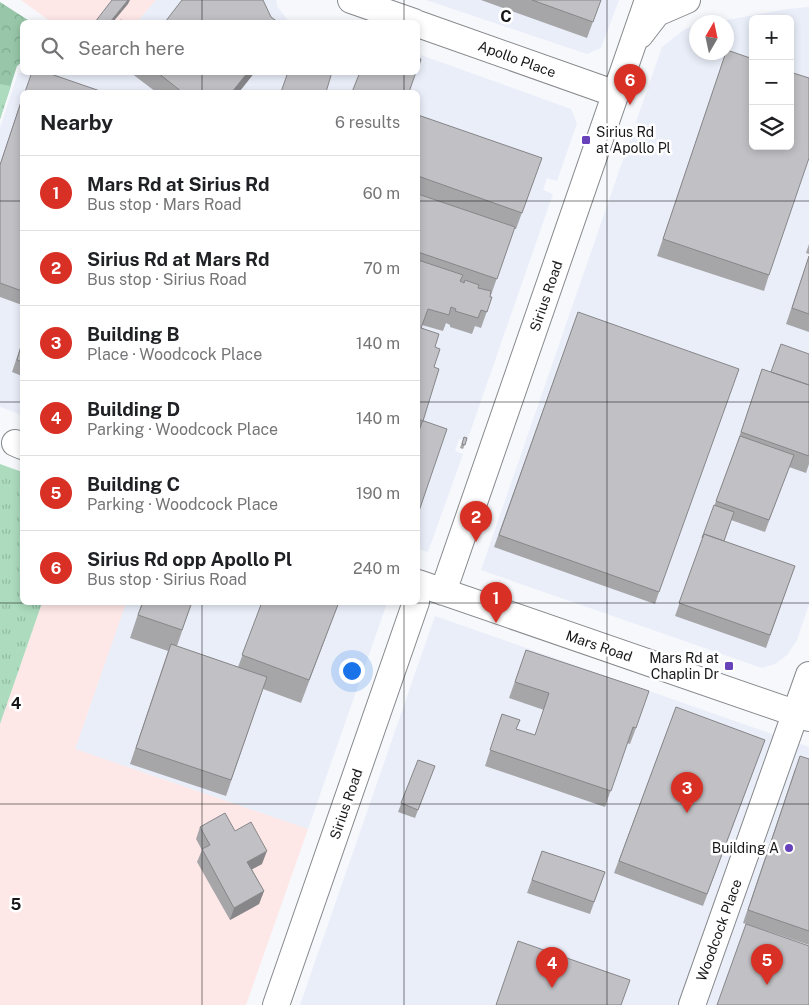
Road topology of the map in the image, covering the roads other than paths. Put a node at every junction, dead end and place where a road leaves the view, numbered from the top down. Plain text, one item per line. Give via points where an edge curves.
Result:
1 (351, 0) edge
2 (648, 0) edge
3 (687, 0) edge
4 (408, 20) edge
5 (420, 24) edge
6 (631, 51) junction
7 (616, 94) junction
8 (423, 592) edge
9 (418, 605) edge
10 (809, 675) edge
11 (802, 716) edge
12 (276, 1005) edge
13 (692, 1005) edge

1 - 4 street, Apollo Place
2 - 6 street, Sirius Road
3 - 6 street via 656,13
5 - 7 street, Apollo Place
6 - 7 street, Sirius Road
7 - 8 street, Sirius Road
8 - 11 street, Mars Road
9 - 12 street, Sirius Road
10 - 11 street, Woodcock Place
11 - 13 street, Woodcock Place

